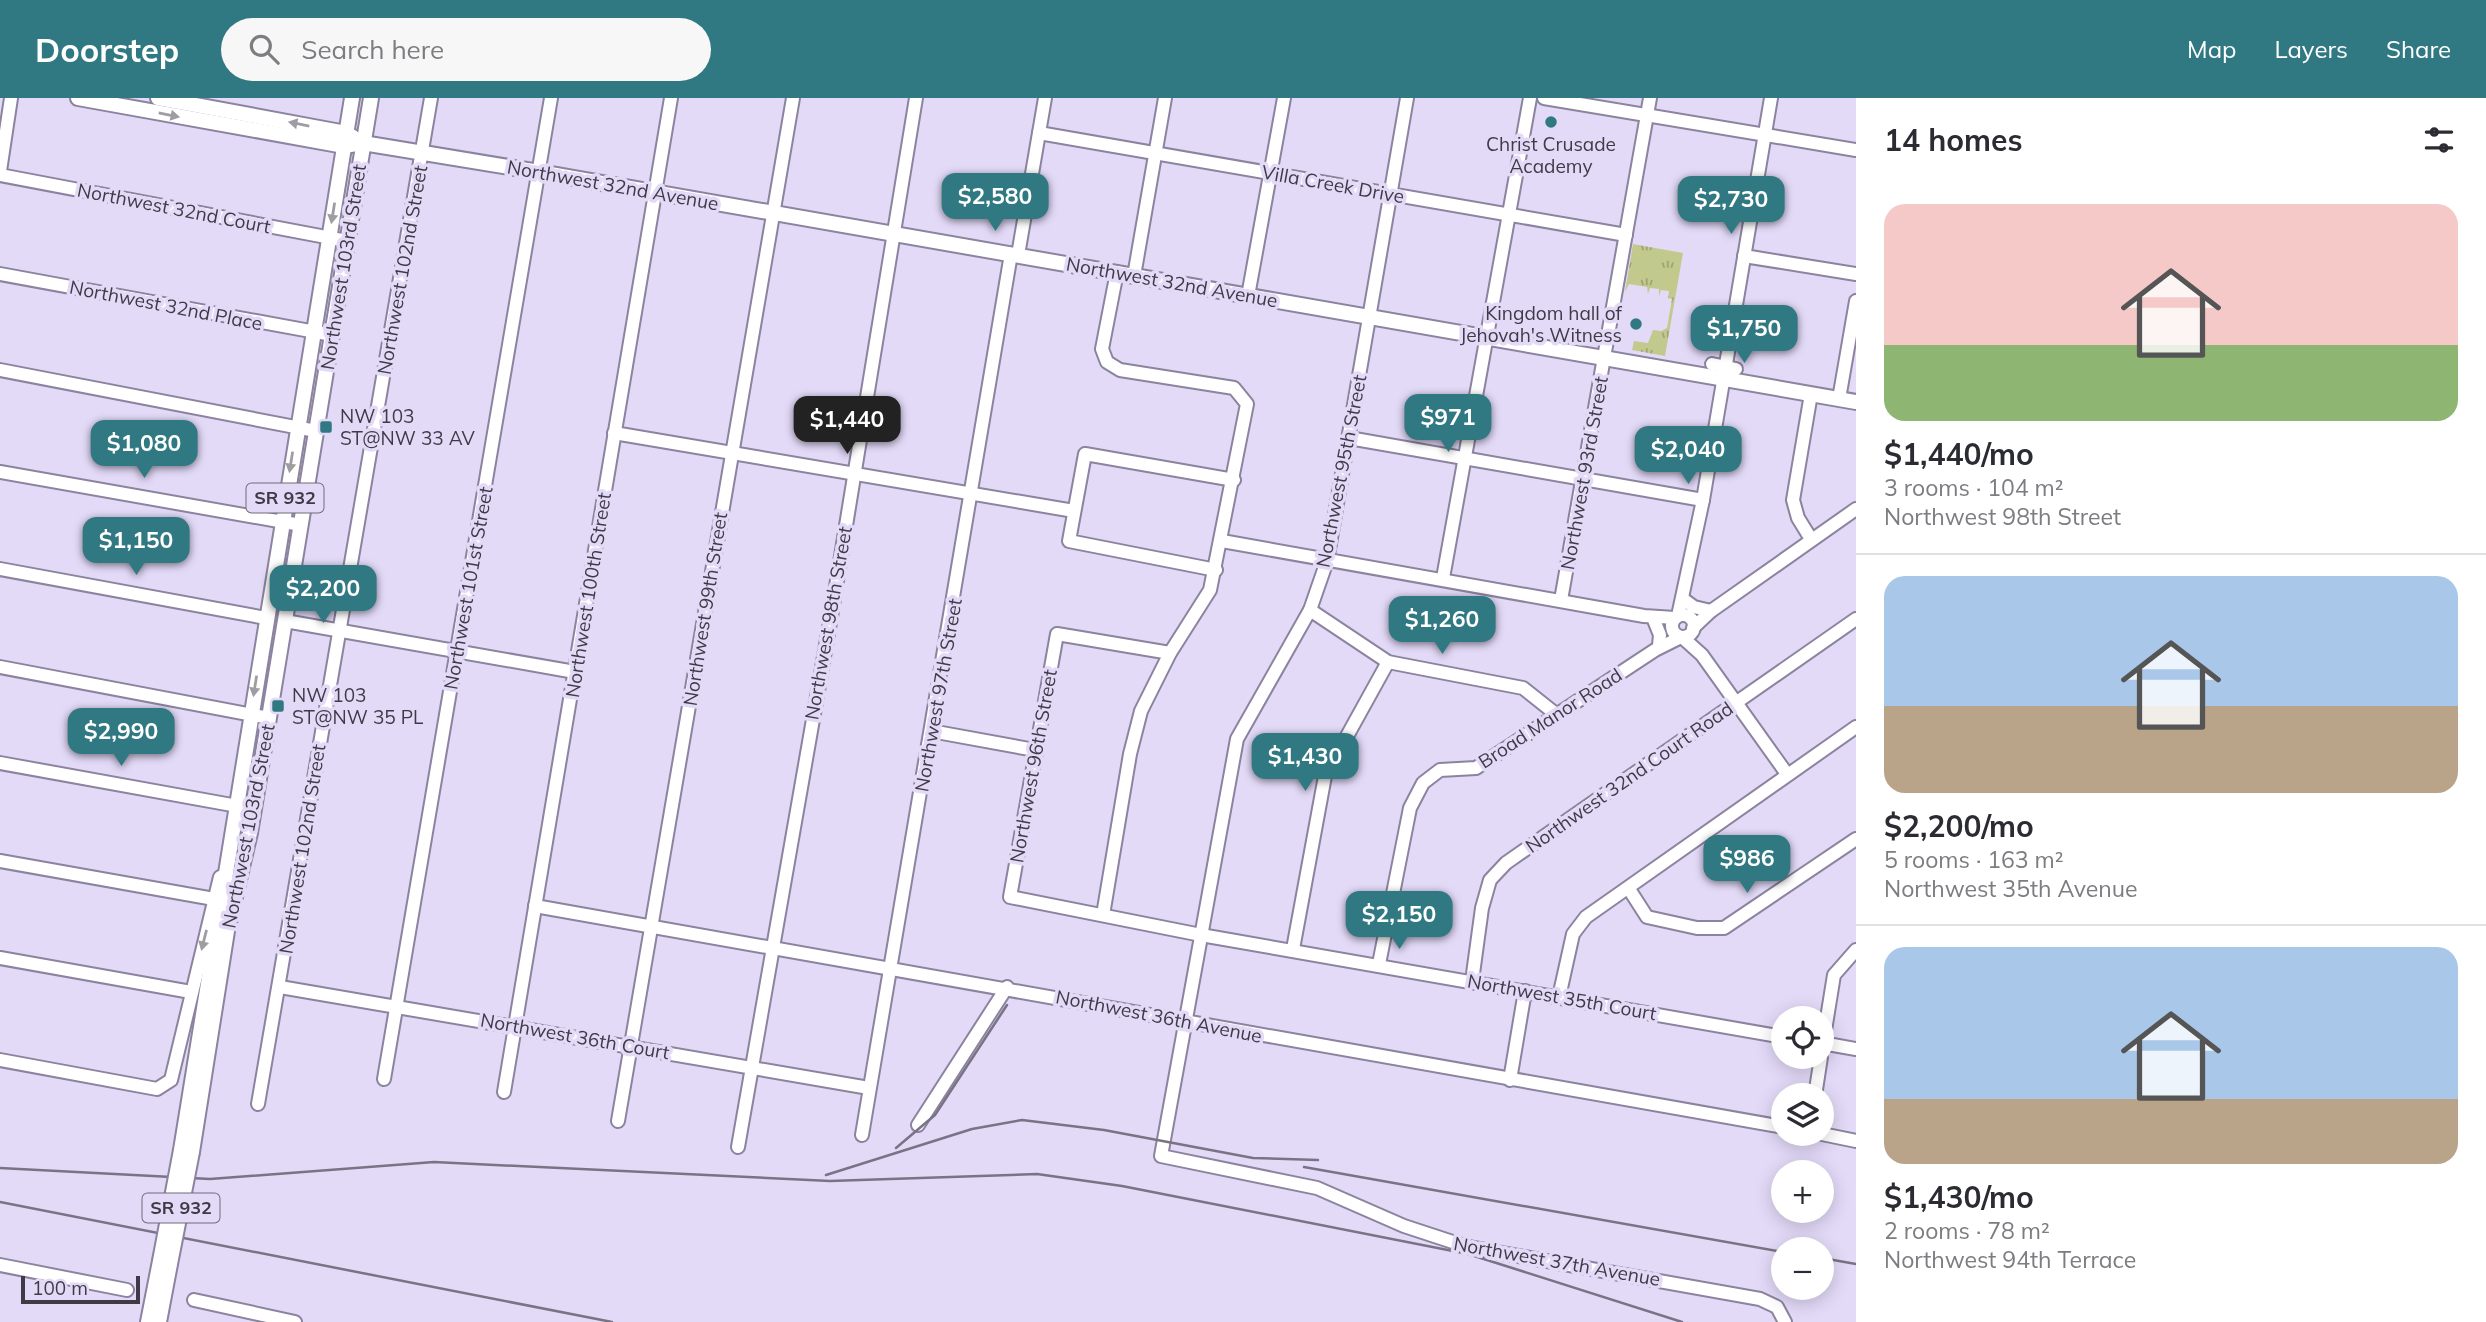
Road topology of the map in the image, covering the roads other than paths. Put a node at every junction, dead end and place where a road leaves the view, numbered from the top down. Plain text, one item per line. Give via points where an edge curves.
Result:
1 (11, 98) edge
2 (78, 98) edge
3 (158, 98) edge
4 (352, 98) edge
5 (371, 98) edge
6 (430, 98) edge
7 (551, 98) edge
8 (671, 98) edge
9 (793, 98) edge
10 (916, 98) edge
11 (1045, 98) edge
12 (1165, 98) edge
13 (1284, 98) edge
14 (1407, 98) edge
15 (1530, 98) edge
16 (1544, 98) edge
17 (1650, 98) edge
18 (1771, 98) edge
19 (1647, 115) junction
20 (1039, 133) junction
21 (1765, 135) junction
22 (345, 139) junction
23 (363, 144) junction
24 (1856, 150) edge
25 (422, 153) junction
26 (1156, 153) junction
27 (539, 172) junction
28 (0, 173) edge
29 (1270, 173) junction
30 (656, 192) junction
31 (1390, 193) junction
32 (775, 213) junction
33 (1508, 215) junction
34 (892, 233) junction
35 (1626, 235) junction
36 (328, 238) junction
37 (347, 241) junction
38 (1015, 255) junction
39 (1744, 256) junction
40 (1117, 272) junction
41 (0, 274) edge
42 (1856, 274) edge
43 (1134, 276) junction
44 (1248, 296) junction
45 (1856, 301) edge
46 (1369, 317) junction
47 (313, 332) junction
48 (332, 335) junction
49 (1486, 337) junction
50 (1604, 358) junction
51 (1712, 364) dead end
52 (0, 370) edge
53 (1728, 371) junction
54 (1811, 394) junction
55 (1839, 399) junction
56 (1856, 402) edge
57 (296, 428) junction
58 (316, 431) junction
59 (614, 433) junction
60 (1349, 438) junction
61 (732, 454) junction
62 (1465, 458) junction
63 (0, 472) edge
64 (853, 474) junction
65 (1584, 478) junction
66 (1234, 480) junction
67 (971, 495) junction
68 (1703, 500) junction
69 (1856, 509) edge
70 (1074, 511) junction
71 (282, 522) junction
72 (301, 525) junction
73 (1811, 539) junction
74 (1222, 541) junction
75 (1326, 561) junction
76 (274, 568) junction
77 (0, 569) edge
78 (1216, 570) junction
79 (1443, 578) junction
80 (1683, 599) junction
81 (1561, 600) junction
82 (1310, 610) junction
83 (1711, 611) junction
84 (266, 618) junction
85 (1649, 618) junction
86 (1856, 619) edge
87 (285, 621) junction
88 (1682, 625) junction
89 (340, 630) junction
90 (1657, 647) junction
91 (457, 649) junction
92 (1170, 653) junction
93 (1388, 662) junction
94 (0, 667) edge
95 (277, 670) junction
96 (575, 671) junction
97 (1738, 702) junction
98 (251, 714) junction
99 (1557, 715) junction
100 (269, 718) junction
101 (1856, 727) edge
102 (931, 731) junction
103 (1035, 750) junction
104 (0, 763) edge
105 (1787, 774) junction
106 (235, 806) junction
107 (254, 809) junction
108 (1856, 839) edge
109 (229, 851) junction
110 (0, 861) edge
111 (1629, 889) junction
112 (1010, 897) joint
113 (214, 899) junction
114 (535, 906) junction
115 (1103, 915) junction
116 (651, 927) junction
117 (1200, 935) junction
118 (773, 947) junction
119 (1293, 949) junction
120 (1853, 952) edge
121 (0, 958) edge
122 (1379, 964) junction
123 (889, 970) junction
124 (1472, 981) junction
125 (280, 987) junction
126 (1007, 988) junction
127 (1525, 991) junction
128 (191, 992) junction
129 (1559, 997) junction
130 (395, 1005) junction
131 (1829, 1006) edge
132 (1186, 1023) junction
133 (514, 1025) junction
134 (1771, 1035) edge
135 (1834, 1045) edge
136 (631, 1046) junction
137 (1856, 1049) edge
138 (0, 1060) edge
139 (752, 1066) junction
140 (384, 1079) dead end
141 (1510, 1080) junction
142 (869, 1088) junction
143 (503, 1092) dead end
144 (258, 1104) dead end
145 (618, 1121) dead end
146 (919, 1125) dead end
147 (1771, 1125) edge
148 (862, 1135) dead end
149 (1834, 1136) edge
150 (1856, 1141) edge
151 (738, 1147) dead end
152 (186, 1151) junction
153 (1161, 1156) joint
154 (165, 1262) junction
155 (0, 1265) edge
156 (128, 1290) dead end
157 (194, 1300) dead end
158 (148, 1322) edge
159 (159, 1322) edge
160 (295, 1322) edge
161 (1785, 1322) edge

1 - 28 street
2 -> 22 main road, Northwest 32nd Avenue
22 -> 3 main road, Northwest 32nd Avenue
4 - 22 main road, Northwest 103rd Street / SR 932
5 - 23 main road, Northwest 103rd Street / SR 932
6 - 25 street, Northwest 102nd Street
7 - 27 street, Northwest 101st Street
8 - 30 street, Northwest 100th Street
9 - 32 street, Northwest 99th Street
10 - 34 street, Northwest 98th Street
11 - 20 street, Northwest 97th Street
12 - 26 street
13 - 29 street
14 - 31 street, Northwest 95th Street
15 - 33 street
16 - 19 street
17 - 19 street, Northwest 93rd Street
18 - 21 street
19 - 21 street
19 - 35 street, Northwest 93rd Street
20 - 26 street, Villa Creek Drive
20 - 38 street, Northwest 97th Street
21 - 24 street
21 - 39 street
22 - 23 main road, Northwest 32nd Avenue
22 -> 36 main road, Northwest 103rd Street / SR 932
23 - 25 main road, Northwest 32nd Avenue
23 - 37 main road, Northwest 103rd Street / SR 932
25 - 27 main road, Northwest 32nd Avenue
25 - 89 street, Northwest 102nd Street
26 - 29 street, Villa Creek Drive
26 - 43 street
27 - 30 main road, Northwest 32nd Avenue
27 - 91 street, Northwest 101st Street
28 - 36 street, Northwest 32nd Court
29 - 31 street, Villa Creek Drive
29 - 44 street
30 - 32 main road, Northwest 32nd Avenue
30 - 59 street, Northwest 100th Street
31 - 33 street, Villa Creek Drive
31 - 46 street, Northwest 95th Street
32 - 34 main road, Northwest 32nd Avenue
32 - 61 street, Northwest 99th Street
33 - 35 street, Villa Creek Drive
33 - 49 street
34 - 38 main road, Northwest 32nd Avenue
34 - 64 street, Northwest 98th Street
35 - 50 street, Northwest 93rd Street
36 - 37 street, Northwest 32nd Court
36 - 47 main road, Northwest 103rd Street / SR 932
37 - 48 main road, Northwest 103rd Street / SR 932
38 - 40 main road, Northwest 32nd Avenue
38 - 67 street, Northwest 97th Street
39 - 42 street
39 - 53 street
40 - 43 main road, Northwest 32nd Avenue
40 - 66 street via 1102,348 1107,362 1120,370 1234,388 1247,404
41 - 47 street, Northwest 32nd Place
43 - 44 main road, Northwest 32nd Avenue
44 - 46 main road, Northwest 32nd Avenue
45 - 55 street
46 - 49 main road, Northwest 32nd Avenue
46 - 60 street, Northwest 95th Street
47 - 48 street, Northwest 32nd Place
47 - 57 main road, Northwest 103rd Street / SR 932
48 - 58 main road, Northwest 103rd Street / SR 932
49 - 50 main road, Northwest 32nd Avenue
49 - 62 street
50 - 53 main road, Northwest 32nd Avenue
50 - 65 street, Northwest 93rd Street
51 - 53 street
52 - 57 street
53 - 54 main road, Northwest 32nd Avenue
53 - 68 street
54 - 55 main road, Northwest 32nd Avenue
54 - 73 street via 1793,499
55 - 56 main road, Northwest 32nd Avenue
57 - 58 street
57 -> 71 main road, Northwest 103rd Street / SR 932
58 - 72 main road, Northwest 103rd Street / SR 932
59 - 61 street
59 - 96 street, Northwest 100th Street
60 - 62 street
60 - 75 street, Northwest 95th Street
61 - 64 street
61 - 116 street, Northwest 99th Street
62 - 65 street
62 - 79 street
63 - 71 street
64 - 67 street
64 - 118 street, Northwest 98th Street
65 - 68 street
65 - 81 street, Northwest 93rd Street
66 - 70 street via 1085,454
66 - 74 street
67 - 70 street
67 - 102 street, Northwest 97th Street
68 - 80 street
69 - 73 street, Broad Manor Road
70 - 78 street via 1069,541
71 - 72 street
71 - 76 main road, Northwest 103rd Street / SR 932
72 - 87 main road, Northwest 103rd Street / SR 932
73 - 83 street, Broad Manor Road
74 - 75 street
74 - 78 street
75 - 79 street
75 - 82 street, Northwest 95th Street
76 - 84 main road, Northwest 103rd Street / SR 932
76 - 87 main road via 278,576 275,606
77 - 84 street
78 - 92 street via 1210,590
79 - 81 street
80 - 83 street
80 - 88 street
81 - 85 street
82 - 93 street
82 - 117 street, Northwest 95th Street via 1237,739
83 - 88 street, Broad Manor Road
84 - 95 main road via 273,634 270,653
84 -> 98 main road, Northwest 103rd Street / SR 932
85 - 88 street
85 - 90 street via 1660,635
86 - 97 street, Northwest 32nd Court Road
87 - 89 street
87 - 95 main road, Northwest 103rd Street / SR 932
88 - 90 street, Broad Manor Road
88 - 97 street
89 - 91 street
89 - 125 street, Northwest 102nd Street
90 - 99 street, Broad Manor Road
91 - 96 street
91 - 130 street, Northwest 101st Street
92 - 103 street, Northwest 96th Street via 1057,634
92 - 115 street via 1141,711 1130,754
93 - 99 street via 1523,688
93 - 119 street via 1325,776
94 - 98 street
95 - 100 main road, Northwest 103rd Street / SR 932
96 - 114 street, Northwest 100th Street
97 - 105 street
97 - 124 street, Northwest 32nd Court Road via 1506,863 1490,880
98 - 100 street
98 - 106 main road, Northwest 103rd Street / SR 932
99 - 122 street, Broad Manor Road via 1476,768 1440,770 1423,783 1410,808
100 - 107 main road, Northwest 103rd Street / SR 932
101 - 105 street
102 - 103 street
102 - 123 street, Northwest 97th Street
103 - 112 street, Northwest 96th Street
104 - 106 street
105 - 111 street
106 - 107 street
106 - 109 main road, Northwest 103rd Street / SR 932
107 - 152 main road, Northwest 103rd Street / SR 932
108 - 111 street via 1724,928 1697,928 1647,917
109 - 113 street, Northwest 103rd Street
109 - 152 main road, Northwest 103rd Street / SR 932
110 - 113 street
111 - 129 street via 1586,917 1573,934
112 - 115 street, Northwest 35th Court
113 -> 128 street, Northwest 103rd Street
114 - 116 street, Northwest 36th Avenue
114 - 133 street, Northwest 100th Street
115 - 117 street, Northwest 35th Court
116 - 118 street, Northwest 36th Avenue
116 - 136 street, Northwest 99th Street
117 - 119 street, Northwest 35th Court
117 - 132 street, Northwest 95th Street
118 - 123 street, Northwest 36th Avenue
118 - 139 street, Northwest 98th Street
119 - 122 street, Northwest 35th Court
120 - 131 street via 1834,975
121 - 128 street
122 - 124 street, Northwest 35th Court
123 - 126 street, Northwest 36th Avenue
123 - 142 street, Northwest 97th Street
124 - 127 street, Northwest 35th Court
125 - 130 street, Northwest 36th Court
125 - 144 street, Northwest 102nd Street
126 - 132 street, Northwest 36th Avenue
126 - 146 street
127 - 129 street, Northwest 35th Court
127 - 141 street
128 - 138 street, Northwest 103rd Street via 171,1080 157,1089
129 - 134 street, Northwest 35th Court
130 - 133 street, Northwest 36th Court
130 - 140 street, Northwest 101st Street
132 - 141 street, Northwest 36th Avenue
132 - 153 street, Northwest 95th Street
133 - 136 street, Northwest 36th Court
133 - 143 street, Northwest 100th Street
135 - 137 street
136 - 139 street, Northwest 36th Court
136 - 145 street, Northwest 99th Street
139 - 142 street, Northwest 36th Court
139 - 151 street, Northwest 98th Street
141 - 147 street, Northwest 36th Avenue
142 - 148 street, Northwest 97th Street
149 - 150 street
152 - 154 main road, Northwest 103rd Street / SR 932, bridge
153 - 161 street, Northwest 37th Avenue via 1317,1188 1404,1226 1468,1247 1760,1299 1777,1307
154 - 158 main road, SR 932
154 - 159 main road, SR 932
155 - 156 street
157 - 160 street

